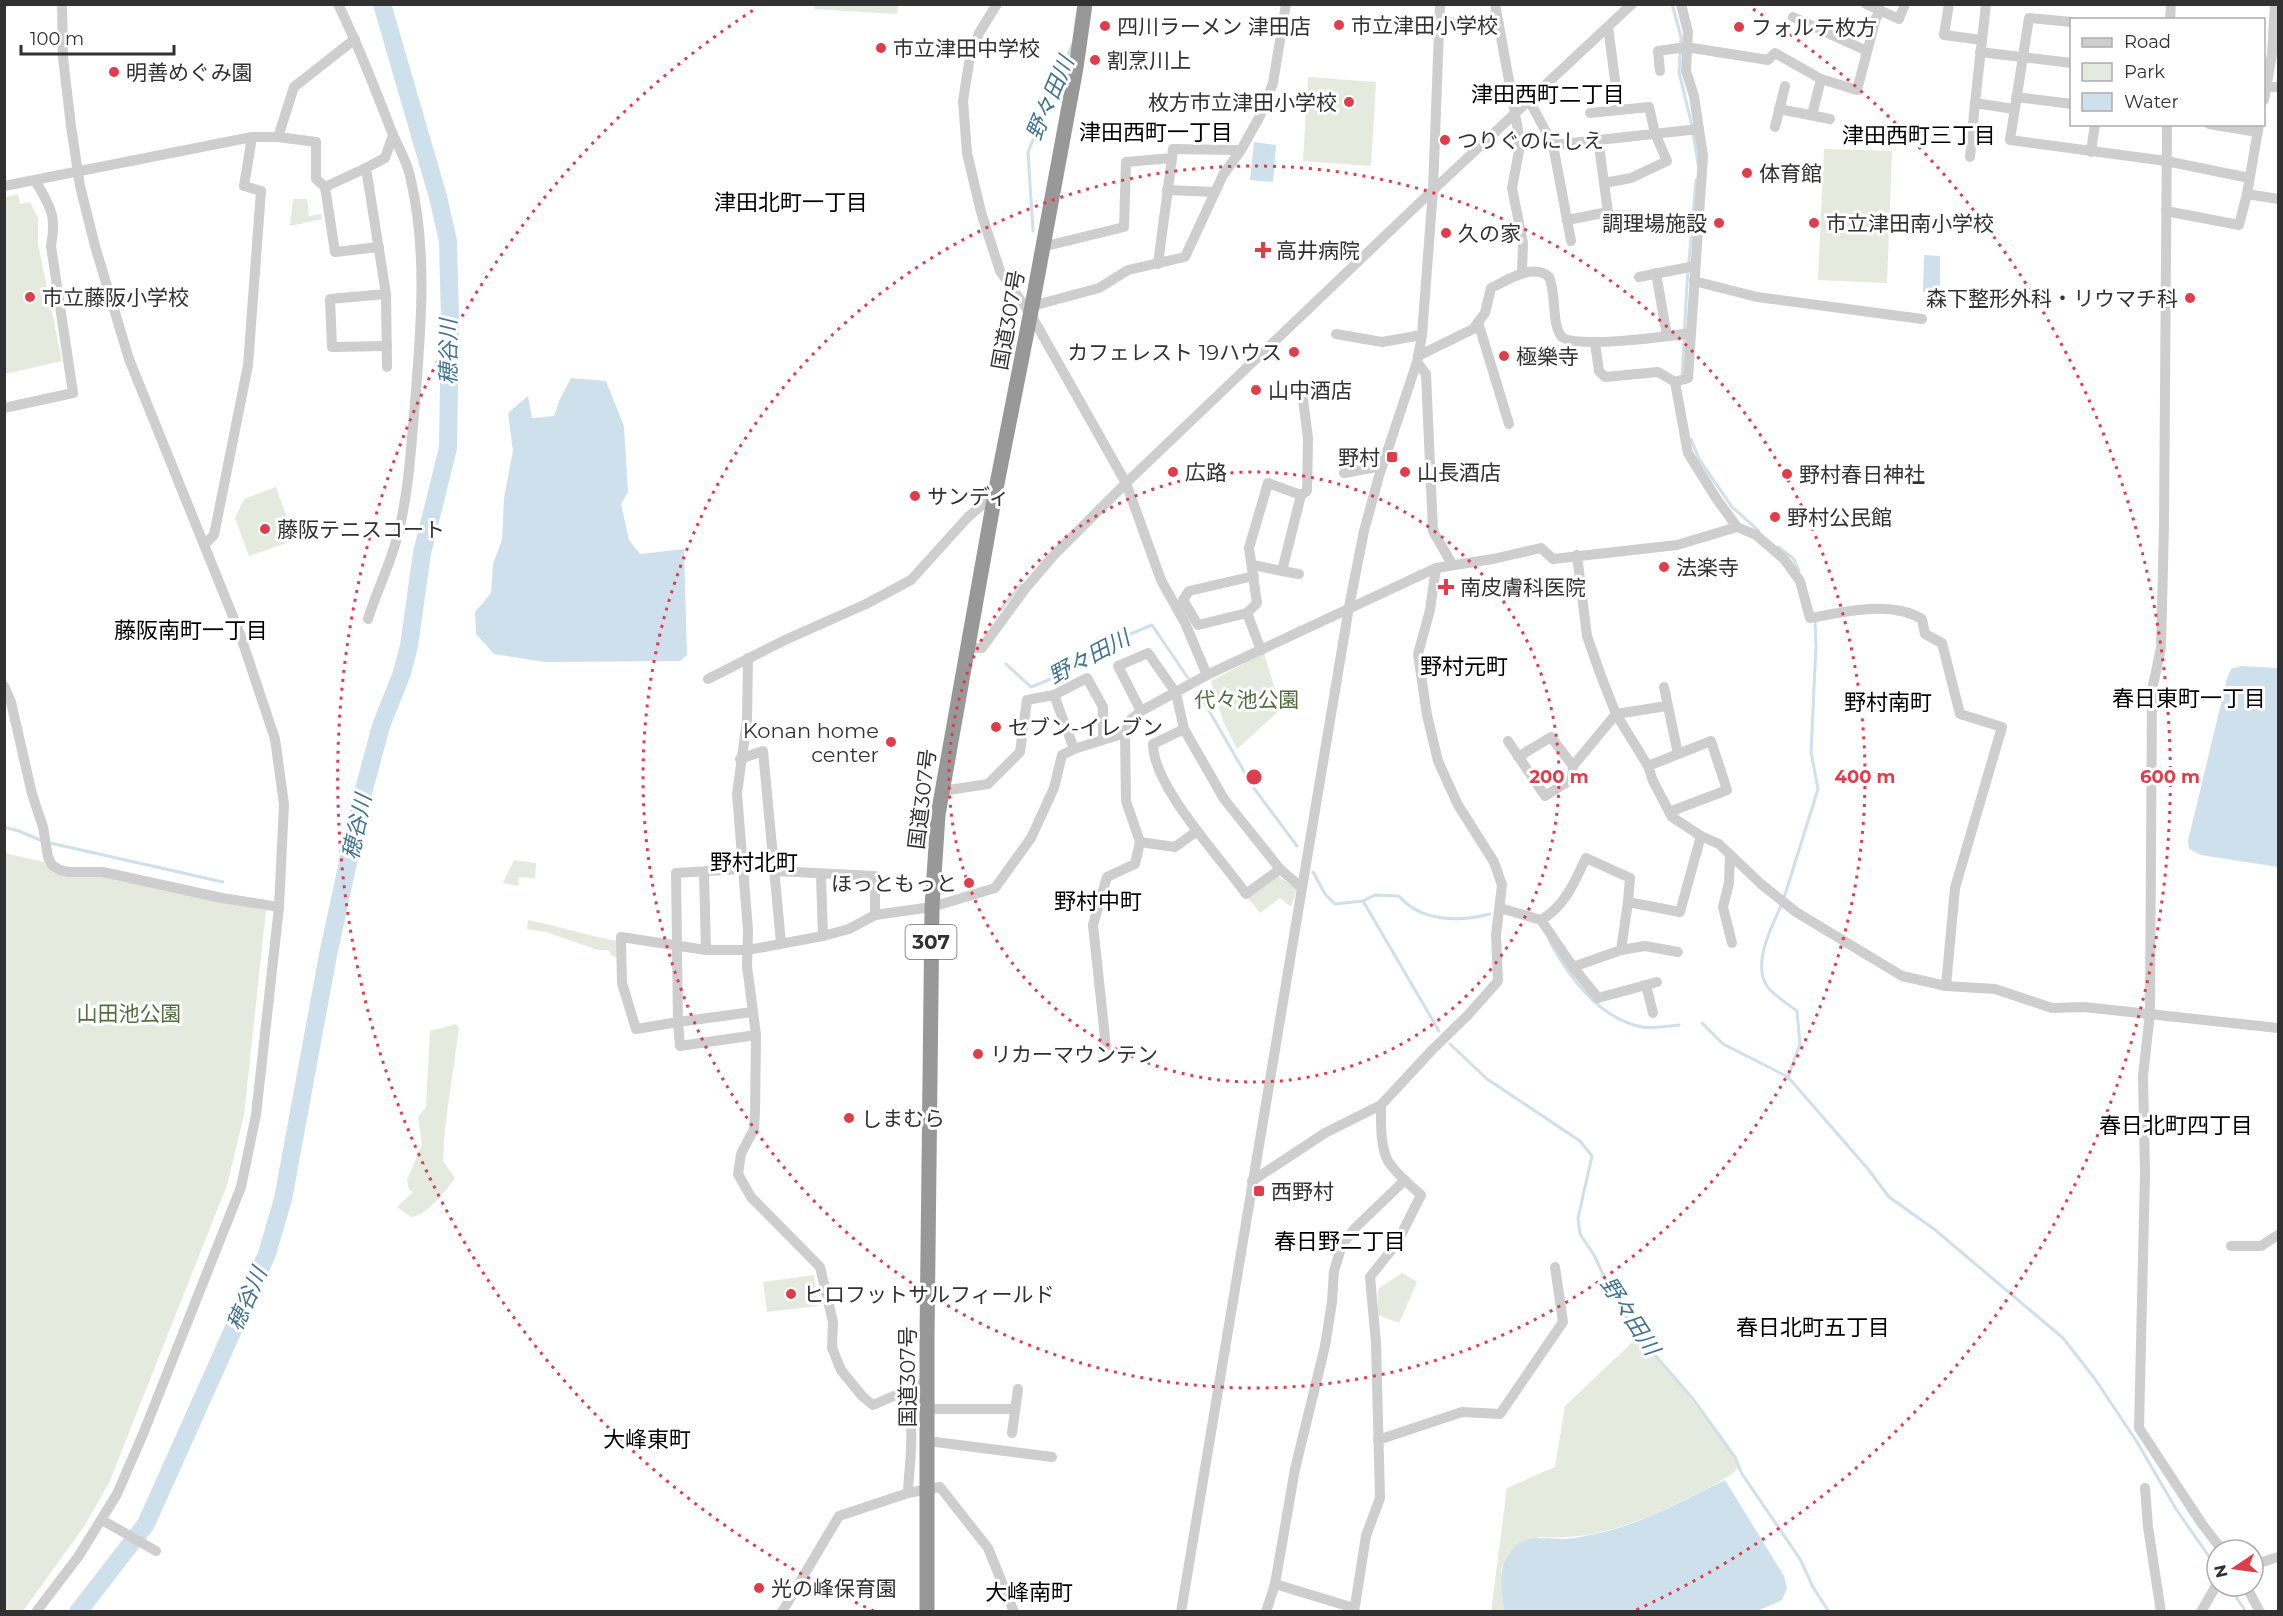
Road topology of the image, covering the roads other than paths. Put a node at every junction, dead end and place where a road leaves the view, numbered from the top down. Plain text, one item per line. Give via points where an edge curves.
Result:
1 (62, 4) edge
2 (338, 4) edge
3 (998, 4) edge
4 (1085, 4) edge
5 (1286, 4) edge
6 (1440, 4) edge
7 (1495, 4) edge
8 (1632, 4) edge
9 (1681, 4) edge
10 (1866, 4) edge
11 (1905, 4) edge
12 (1949, 4) edge
13 (1986, 4) edge
14 (2275, 4) edge
15 (1881, 11) junction
16 (1793, 17) dead end
17 (1439, 22) junction
18 (2070, 22) edge
19 (1499, 24) junction
20 (1608, 27) junction
21 (355, 39) junction
22 (1982, 40) junction
23 (1680, 48) junction
24 (1867, 51) junction
25 (1980, 52) junction
26 (2023, 57) junction
27 (2070, 63) edge
28 (1660, 71) dead end
29 (1821, 79) junction
30 (1785, 86) dead end
31 (2265, 87) edge
32 (2278, 87) edge
33 (1529, 100) junction
34 (1975, 103) junction
35 (2015, 103) junction
36 (2070, 104) edge
37 (1779, 109) junction
38 (1619, 110) junction
39 (1590, 113) dead end
40 (1514, 115) junction
41 (1812, 116) junction
42 (1830, 119) dead end
43 (2095, 126) edge
44 (2167, 126) edge
45 (2234, 126) edge
46 (1775, 127) dead end
47 (2259, 128) edge
48 (1697, 130) junction
49 (1655, 133) junction
50 (393, 135) junction
51 (278, 136) junction
52 (252, 137) junction
53 (1598, 140) junction
54 (1553, 145) junction
55 (1236, 150) dead end
56 (2091, 152) junction
57 (1970, 157) dead end
58 (1172, 159) junction
59 (2166, 161) junction
60 (366, 168) junction
61 (78, 172) junction
62 (2249, 178) junction
63 (35, 180) junction
64 (1604, 183) junction
65 (4, 186) edge
66 (325, 187) junction
67 (1167, 190) junction
68 (1433, 190) junction
69 (1215, 192) junction
70 (2247, 194) junction
71 (2278, 199) edge
72 (2166, 211) junction
73 (1567, 220) junction
74 (1571, 241) dead end
75 (379, 247) junction
76 (1042, 250) junction
77 (1158, 264) junction
78 (1690, 267) junction
79 (1522, 272) junction
80 (1656, 273) junction
81 (1639, 277) dead end
82 (1694, 281) junction
83 (386, 294) junction
84 (1032, 310) junction
85 (1922, 319) dead end
86 (1478, 322) junction
87 (1336, 334) dead end
88 (1685, 334) junction
89 (1422, 335) junction
90 (1667, 336) junction
91 (1595, 343) junction
92 (387, 345) junction
93 (1418, 359) junction
94 (387, 366) dead end
95 (1680, 381) junction
96 (1303, 399) dead end
97 (4, 408) edge
98 (1509, 424) dead end
99 (1382, 466) junction
100 (1344, 473) dead end
101 (1126, 483) junction
102 (995, 494) junction
103 (1301, 495) junction
104 (1737, 527) junction
105 (204, 545) junction
106 (1577, 555) junction
107 (1452, 564) junction
108 (1436, 568) junction
109 (1253, 571) junction
110 (1282, 571) junction
111 (1299, 574) dead end
112 (1348, 607) junction
113 (1247, 613) junction
114 (368, 619) dead end
115 (967, 648) junction
116 (1261, 650) junction
117 (748, 658) junction
118 (1207, 675) junction
119 (708, 679) dead end
120 (4, 686) edge
121 (1664, 687) dead end
122 (1176, 693) junction
123 (1054, 695) junction
124 (1667, 705) junction
125 (1141, 711) junction
126 (1616, 714) junction
127 (1184, 729) junction
128 (1125, 734) junction
129 (1103, 738) junction
130 (1508, 741) dead end
131 (1074, 748) junction
132 (1678, 754) junction
133 (1518, 757) junction
134 (740, 759) junction
135 (1573, 766) junction
136 (1648, 766) junction
137 (942, 791) junction
138 (1670, 812) junction
139 (1197, 831) junction
140 (1701, 836) junction
141 (1140, 842) junction
142 (1731, 854) junction
143 (742, 869) junction
144 (1280, 869) junction
145 (775, 871) junction
146 (704, 873) junction
147 (821, 875) junction
148 (1302, 888) junction
149 (1628, 902) junction
150 (279, 907) junction
151 (932, 907) junction
152 (1500, 908) junction
153 (875, 915) junction
154 (1541, 920) junction
155 (823, 936) junction
156 (781, 943) junction
157 (1732, 943) dead end
158 (678, 944) junction
159 (706, 950) junction
160 (748, 950) junction
161 (1621, 950) junction
162 (1678, 951) dead end
163 (1573, 967) junction
164 (1946, 986) junction
165 (752, 1012) junction
166 (1653, 1013) dead end
167 (2150, 1013) junction
168 (678, 1022) junction
169 (2278, 1028) edge
170 (756, 1035) junction
171 (1106, 1047) dead end
172 (1381, 1105) junction
173 (1404, 1180) junction
174 (1252, 1181) junction
175 (2278, 1235) edge
176 (2231, 1246) dead end
177 (1555, 1267) dead end
178 (928, 1381) junction
179 (1018, 1389) dead end
180 (902, 1392) junction
181 (928, 1408) junction
182 (1015, 1409) junction
183 (1012, 1433) dead end
184 (1378, 1440) junction
185 (928, 1441) junction
186 (1052, 1457) dead end
187 (2145, 1488) dead end
188 (927, 1489) junction
189 (908, 1493) junction
190 (106, 1522) junction
191 (2213, 1538) edge
192 (154, 1549) dead end
193 (1275, 1584) junction
194 (2209, 1598) edge
195 (1354, 1610) edge
196 (36, 1611) edge
197 (783, 1611) edge
198 (927, 1611) edge
199 (1014, 1611) edge
200 (1181, 1611) edge
201 (1266, 1611) edge
202 (2161, 1611) edge
203 (2201, 1611) edge

1 - 61 street via 63,58
2 - 21 street
3 - 84 street via 979,33 969,63 963,101 967,153 1000,272
4 - 76 highway, 国道307号 / 307
5 - 69 street via 1273,83 1260,116
6 - 17 street
7 - 19 street
8 - 20 street
9 - 23 street via 1688,32
10 - 15 street
11 - 15 street via 1899,19
12 - 22 street via 1944,35
13 - 22 street
14 - 31 street via 2272,54
15 - 24 street
16 - 24 street
17 - 19 street
17 - 68 street
18 - 26 street via 2029,18
19 - 40 street
20 - 33 street
20 - 38 street
21 - 50 street
21 - 51 street via 294,87
22 - 25 street
23 - 28 street via 1658,51
23 - 29 street via 1768,60 1775,53
23 - 48 street via 1694,96
24 - 29 street via 1857,90
25 - 26 street
25 - 34 street
26 - 27 street
26 - 35 street
29 - 41 street
30 - 37 street
31 - 32 street
33 - 40 street
33 - 54 street
34 - 35 street
34 - 57 street
35 - 36 street
35 - 56 street via 2010,140
37 - 41 street
37 - 46 street
38 - 39 street
38 - 49 street via 1649,107
40 - 68 street
40 - 79 street via 1519,152 1512,188 1523,243
41 - 42 street
43 - 56 street
44 - 59 street
45 - 47 street
47 - 62 street
48 - 49 street
48 - 78 street via 1703,156
49 - 53 street
49 - 64 street via 1667,161 1631,178
50 - 60 street via 385,158
50 - 114 street via 410,174 418,216 420,323 405,502 394,550
51 - 52 street
51 - 66 street via 316,142 316,179
52 - 61 street
52 - 105 street via 244,186 261,191 248,365 214,535
53 - 54 street
53 - 64 street
54 - 73 street
55 - 58 street via 1173,149
56 - 59 street
58 - 67 street
58 - 76 street via 1126,162 1124,227
59 - 62 street
59 - 72 street
60 - 66 street
60 - 75 street
61 - 63 street
61 - 105 street via 95,246 129,359
62 - 70 street
63 - 65 street
63 - 97 street via 54,225 51,246 73,393
64 - 73 street via 1608,212
66 - 75 street via 335,252
67 - 69 street
67 - 77 street
68 - 89 street
68 - 101 street
69 - 77 street via 1185,258
70 - 71 street
70 - 72 street via 2239,225
72 - 167 street via 2161,648 2152,690
73 - 74 street
75 - 83 street
76 - 84 highway, 国道307号 / 307
77 - 84 street via 1128,270 1099,288 1052,300
78 - 80 street
78 - 82 street
79 - 86 street via 1491,288 1485,313
79 - 91 street via 1540,272 1549,277 1563,339
80 - 81 street
80 - 90 street
82 - 85 street via 1757,297
82 - 88 street
83 - 92 street
83 - 92 street via 330,299 332,347
84 - 101 street
84 - 102 highway, 国道307号 / 307
86 - 93 street via 1473,329
86 - 98 street
87 - 89 street via 1382,342
88 - 90 street
88 - 95 street via 1688,378
89 - 93 street
90 - 91 street
91 - 95 street via 1599,371 1605,377 1658,372
92 - 94 street
93 - 99 street
93 - 107 street via 1426,374 1433,531
95 - 104 street via 1688,453
96 - 103 street via 1308,438 1307,491
99 - 100 street
99 - 112 street
101 - 115 street via 1054,555 982,648
101 - 118 street via 1161,580
102 - 115 highway, 国道307号 / 307
102 - 117 street via 968,517 911,580
103 - 109 street via 1268,483 1249,548
103 - 110 street
104 - 106 street via 1677,545
104 - 164 street via 1756,535 1784,559 1800,581 1810,618 1892,609 1922,619 1925,634 1942,643 1960,714 2002,727 1955,888
105 - 150 street via 240,634 275,739 284,804
106 - 107 street via 1553,559 1541,548
106 - 126 street via 1587,636
107 - 108 street
108 - 112 street
108 - 152 street via 1418,654 1427,715 1437,758 1456,801 1494,862 1502,885
109 - 110 street
109 - 113 street via 1257,603
109 - 113 street via 1189,591 1183,600 1198,625
110 - 111 street
112 - 116 street
112 - 148 street
113 - 116 street
115 - 137 highway, 国道307号 / 307
116 - 118 street
117 - 119 street
117 - 134 street via 747,720
118 - 122 street
120 - 150 street via 52,865 69,872 103,872
121 - 124 street
122 - 125 street
122 - 125 street via 1148,653 1118,666
122 - 127 street
123 - 129 street via 1087,678 1103,707
123 - 131 street
123 - 137 street via 1027,700 1020,752 988,784
124 - 126 street
124 - 132 street
125 - 128 street via 1130,720
126 - 135 street
126 - 136 street
127 - 139 street via 1153,744 1153,755 1174,799
127 - 144 street via 1224,799
128 - 129 street
128 - 141 street via 1126,801
129 - 131 street
130 - 133 street
131 - 151 street via 1062,755 1054,788 1031,838 995,888
132 - 136 street
132 - 138 street via 1711,741 1727,790
133 - 135 street via 1551,737
133 - 135 street via 1545,796 1572,778
134 - 143 street via 736,794
134 - 145 street via 763,751
136 - 138 street
137 - 151 highway, 国道307号 / 307
138 - 140 street
139 - 141 street via 1175,846
139 - 144 street via 1246,894
140 - 142 street
140 - 149 street via 1680,912
141 - 171 street via 1135,864 1107,877 1093,925
142 - 157 street via 1723,907
142 - 164 street via 1789,906 1902,976
143 - 146 street
143 - 160 street
144 - 148 street
145 - 147 street
145 - 156 street
146 - 158 street via 676,873
146 - 159 street
147 - 153 street via 875,876
147 - 155 street
148 - 174 street
149 - 154 street via 1630,878 1586,858 1566,898
149 - 161 street
150 - 190 street via 256,1116 241,1187
151 - 153 street
151 - 178 highway, 国道307号 / 307
152 - 154 street
152 - 172 street via 1496,935 1498,981
153 - 155 street via 849,929
154 - 163 street
155 - 156 street
156 - 160 street
158 - 159 street
158 - 168 street
158 - 168 street via 621,937 622,983 636,1029
159 - 160 street
160 - 165 street
161 - 162 street via 1645,946
161 - 163 street
163 - 166 street via 1598,998 1652,984
164 - 167 street via 1995,989 2052,1008
165 - 168 street
165 - 170 street
167 - 169 street
167 - 191 street via 2144,1076 2139,1428
168 - 170 street via 680,1046
170 - 180 street via 754,1129 741,1154 738,1174 751,1197 820,1267 833,1322 832,1348 841,1370 873,1405
172 - 173 street via 1388,1160
172 - 174 street via 1325,1133
173 - 184 street via 1421,1195 1397,1243 1370,1277
173 - 193 street via 1342,1245
174 - 200 street
175 - 176 street via 2261,1246
177 - 184 street via 1563,1322 1500,1414 1462,1412
178 - 180 street
178 - 181 highway, 国道307号 / 307
179 - 182 street
180 - 189 street via 911,1428
181 - 182 street
181 - 185 highway, 国道307号 / 307
182 - 183 street
184 - 195 street via 1380,1498 1366,1536
185 - 186 street
185 - 188 highway, 国道307号 / 307
187 - 202 street
188 - 189 street
188 - 198 highway, 国道307号 / 307
188 - 199 street via 940,1487 988,1548
189 - 197 street via 839,1516
190 - 192 street
190 - 196 street
193 - 195 street
193 - 201 street
194 - 203 street

